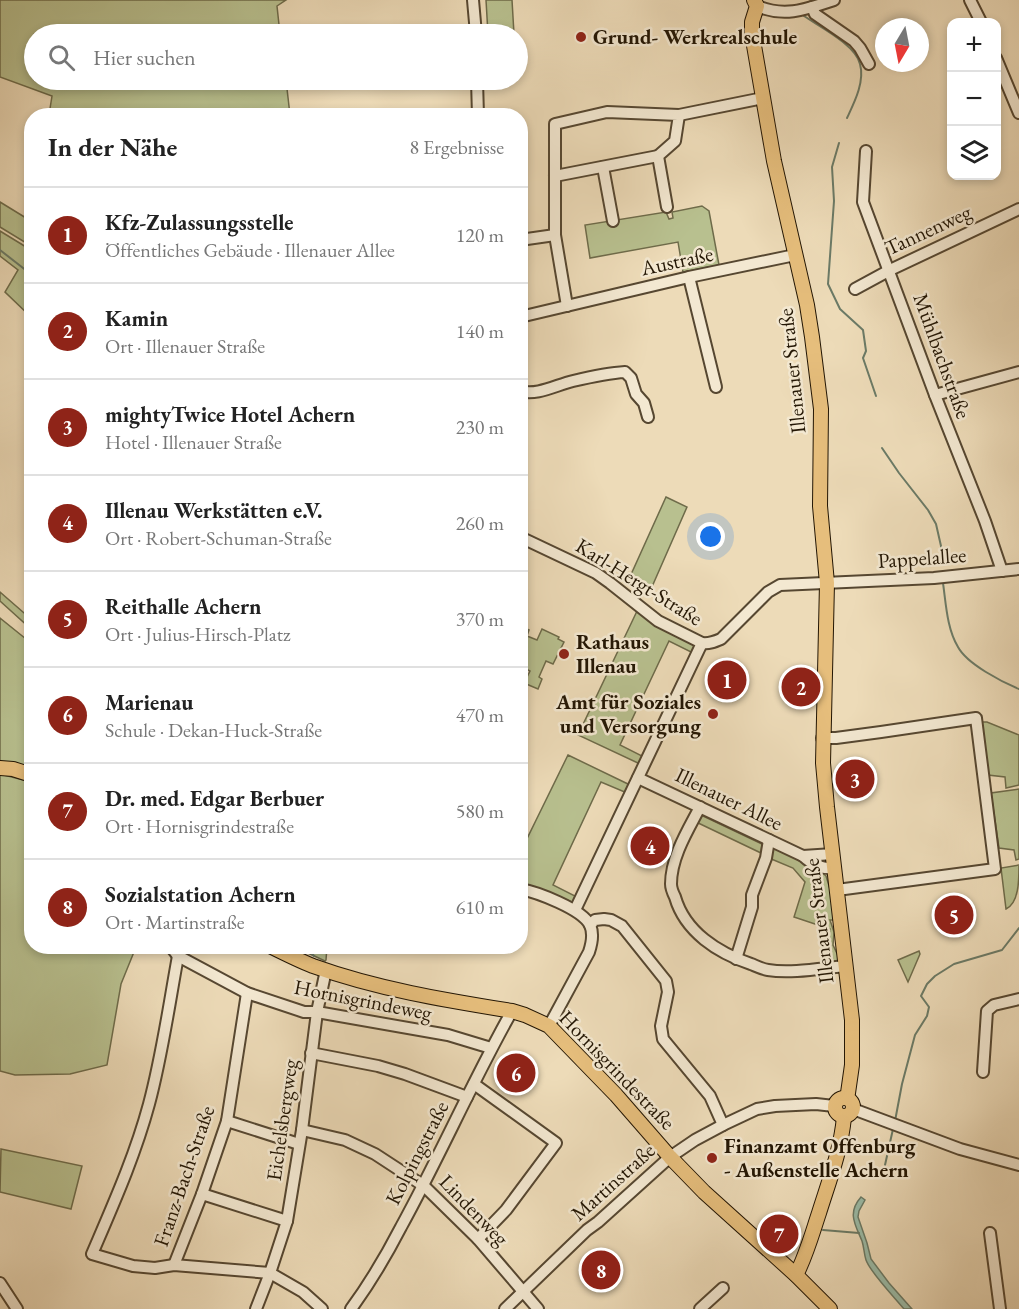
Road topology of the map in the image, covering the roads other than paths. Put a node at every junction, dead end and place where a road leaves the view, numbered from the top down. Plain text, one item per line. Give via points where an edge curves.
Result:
1 (473, 0) edge
2 (834, 0) edge
3 (970, 0) edge
4 (756, 3) edge
5 (805, 8) edge
6 (979, 18) edge
7 (475, 24) edge
8 (870, 64) dead end
9 (1001, 70) edge
10 (477, 90) edge
11 (763, 99) junction
12 (478, 108) edge
13 (1019, 113) edge
14 (679, 115) junction
15 (866, 151) dead end
16 (658, 156) junction
17 (603, 167) junction
18 (555, 176) junction
19 (667, 207) dead end
20 (1019, 209) edge
21 (613, 221) dead end
22 (555, 235) junction
23 (528, 239) edge
24 (795, 255) junction
25 (890, 270) junction
26 (689, 277) junction
27 (855, 289) dead end
28 (567, 306) junction
29 (528, 314) edge
30 (1019, 372) edge
31 (716, 387) dead end
32 (528, 393) edge
33 (935, 395) junction
34 (648, 417) dead end
35 (528, 541) edge
36 (1019, 569) edge
37 (1002, 571) junction
38 (826, 583) junction
39 (702, 643) junction
40 (822, 738) junction
41 (0, 768) edge
42 (24, 772) edge
43 (638, 778) junction
44 (700, 807) junction
45 (769, 840) junction
46 (833, 854) junction
47 (803, 856) junction
48 (834, 868) junction
49 (528, 890) edge
50 (837, 890) junction
51 (575, 910) junction
52 (590, 925) junction
53 (287, 954) edge
54 (178, 956) joint
55 (736, 959) junction
56 (846, 966) junction
57 (326, 970) junction
58 (247, 993) junction
59 (1019, 999) edge
60 (512, 1011) junction
61 (317, 1012) junction
62 (549, 1026) junction
63 (491, 1047) junction
64 (311, 1053) junction
65 (983, 1072) dead end
66 (474, 1084) junction
67 (467, 1097) junction
68 (844, 1107) junction
69 (227, 1121) junction
70 (723, 1125) junction
71 (302, 1131) junction
72 (299, 1144) junction
73 (670, 1157) junction
74 (1019, 1165) edge
75 (424, 1186) junction
76 (202, 1194) junction
77 (287, 1221) junction
78 (990, 1233) dead end
79 (478, 1239) junction
80 (174, 1265) junction
81 (270, 1273) junction
82 (796, 1275) junction
83 (0, 1283) edge
84 (723, 1288) dead end
85 (523, 1292) junction
86 (814, 1294) junction
87 (17, 1309) edge
88 (256, 1309) edge
89 (322, 1309) edge
90 (351, 1309) edge
91 (505, 1309) edge
92 (537, 1309) edge
93 (700, 1309) edge
94 (822, 1309) edge
95 (830, 1309) edge
96 (1000, 1309) edge

1 - 7 street
2 - 5 street
3 - 6 street
4 - 5 street via 780,12
4 - 11 main road, Illenauer Straße via 752,34
5 - 8 street via 854,41
9 - 13 street
10 - 12 street
11 - 14 street
11 - 24 main road, Illenauer Straße
14 - 16 street via 675,141
14 - 18 street via 607,112 555,124
15 - 25 street, Mühlbachstraße via 863,202
16 - 17 street
16 - 19 street
17 - 18 street
17 - 21 street
18 - 22 street
20 - 25 street, Tannenweg
22 - 23 street
22 - 28 street
24 - 26 street, Austraße
24 - 38 main road, Illenauer Straße via 809,316 821,409 820,506
25 - 27 street, Tannenweg
25 - 33 street, Mühlbachstraße
26 - 28 street, Austraße
26 - 31 street
28 - 29 street, Austraße
30 - 33 street
32 - 34 street via 626,372
33 - 37 street, Mühlbachstraße
35 - 39 street, Karl-Hergt-Straße via 596,573 658,621
36 - 37 street, Pappelallee
37 - 38 street, Pappelallee
38 - 39 street, Karl-Hergt-Straße via 780,585 721,639
38 - 40 main road, Illenauer Straße
39 - 43 street
40 - 46 main road, Illenauer Straße
40 - 50 street via 976,718 995,868
41 - 42 main road
43 - 44 street, Illenauer Allee
43 - 51 street
44 - 45 street, Illenauer Allee
44 - 55 street via 682,843 671,885 687,922 711,946
45 - 47 street, Illenauer Allee
45 - 55 street
46 - 47 street, Illenauer Allee
46 - 48 main road, Illenauer Straße
47 - 48 street, Illenauer Allee via 822,868
48 - 50 main road, Illenauer Straße
49 - 51 street
50 - 56 main road, Illenauer Straße
51 - 52 street
52 - 62 street via 593,942 589,952
52 - 70 street via 604,919 622,926 666,981 663,1038 710,1096
53 - 57 main road, Hornisgrindestraße
54 - 58 street, Hornisgrindeweg
54 - 80 street via 148,1107 127,1173 92,1254 133,1266
55 - 56 street via 769,970
56 - 68 main road, Illenauer Straße via 853,1043
57 - 60 main road, Hornisgrindestraße via 419,995
57 - 61 street, Eichelsbergweg
58 - 61 street, Hornisgrindeweg via 304,1012
58 - 69 street, Franz-Bach-Straße
59 - 65 street via 994,1005 987,1011
60 - 62 main road, Hornisgrindestraße
60 - 63 street, Kolpingstraße
61 - 63 street, Hornisgrindeweg via 448,1035
61 - 64 street, Eichelsbergweg
62 - 73 main road, Hornisgrindestraße
63 - 66 street, Kolpingstraße
64 - 67 street via 378,1066
64 - 71 street, Eichelsbergweg
66 - 67 street, Kolpingstraße
66 - 79 street via 556,1143 506,1210
67 - 75 street, Kolpingstraße
68 - 70 street, Martinstraße via 775,1106 757,1109
68 - 74 street, Martinstraße via 960,1149
68 - 82 main road, Illenauer Straße via 831,1178
69 - 72 street
69 - 76 street, Franz-Bach-Straße
70 - 73 street, Martinstraße
71 - 72 street, Eichelsbergweg
71 - 75 street, Lindenweg via 345,1140
72 - 77 street, Eichelsbergweg
73 - 82 main road, Hornisgrindestraße
73 - 85 street, Martinstraße
75 - 79 street, Lindenweg
75 - 90 street, Kolpingstraße
76 - 77 street
76 - 80 street, Franz-Bach-Straße
77 - 81 street, Eichelsbergweg
78 - 96 street
79 - 85 street, Lindenweg
80 - 81 street
81 - 88 street, Eichelsbergweg
81 - 89 street via 303,1292
82 - 86 main road, Hornisgrindestraße
83 - 87 street
84 - 93 street
85 - 91 street, Martinstraße
85 - 92 street, Lindenweg
86 - 94 main road, Hornisgrindestraße
86 - 95 main road, Hornisgrindestraße

